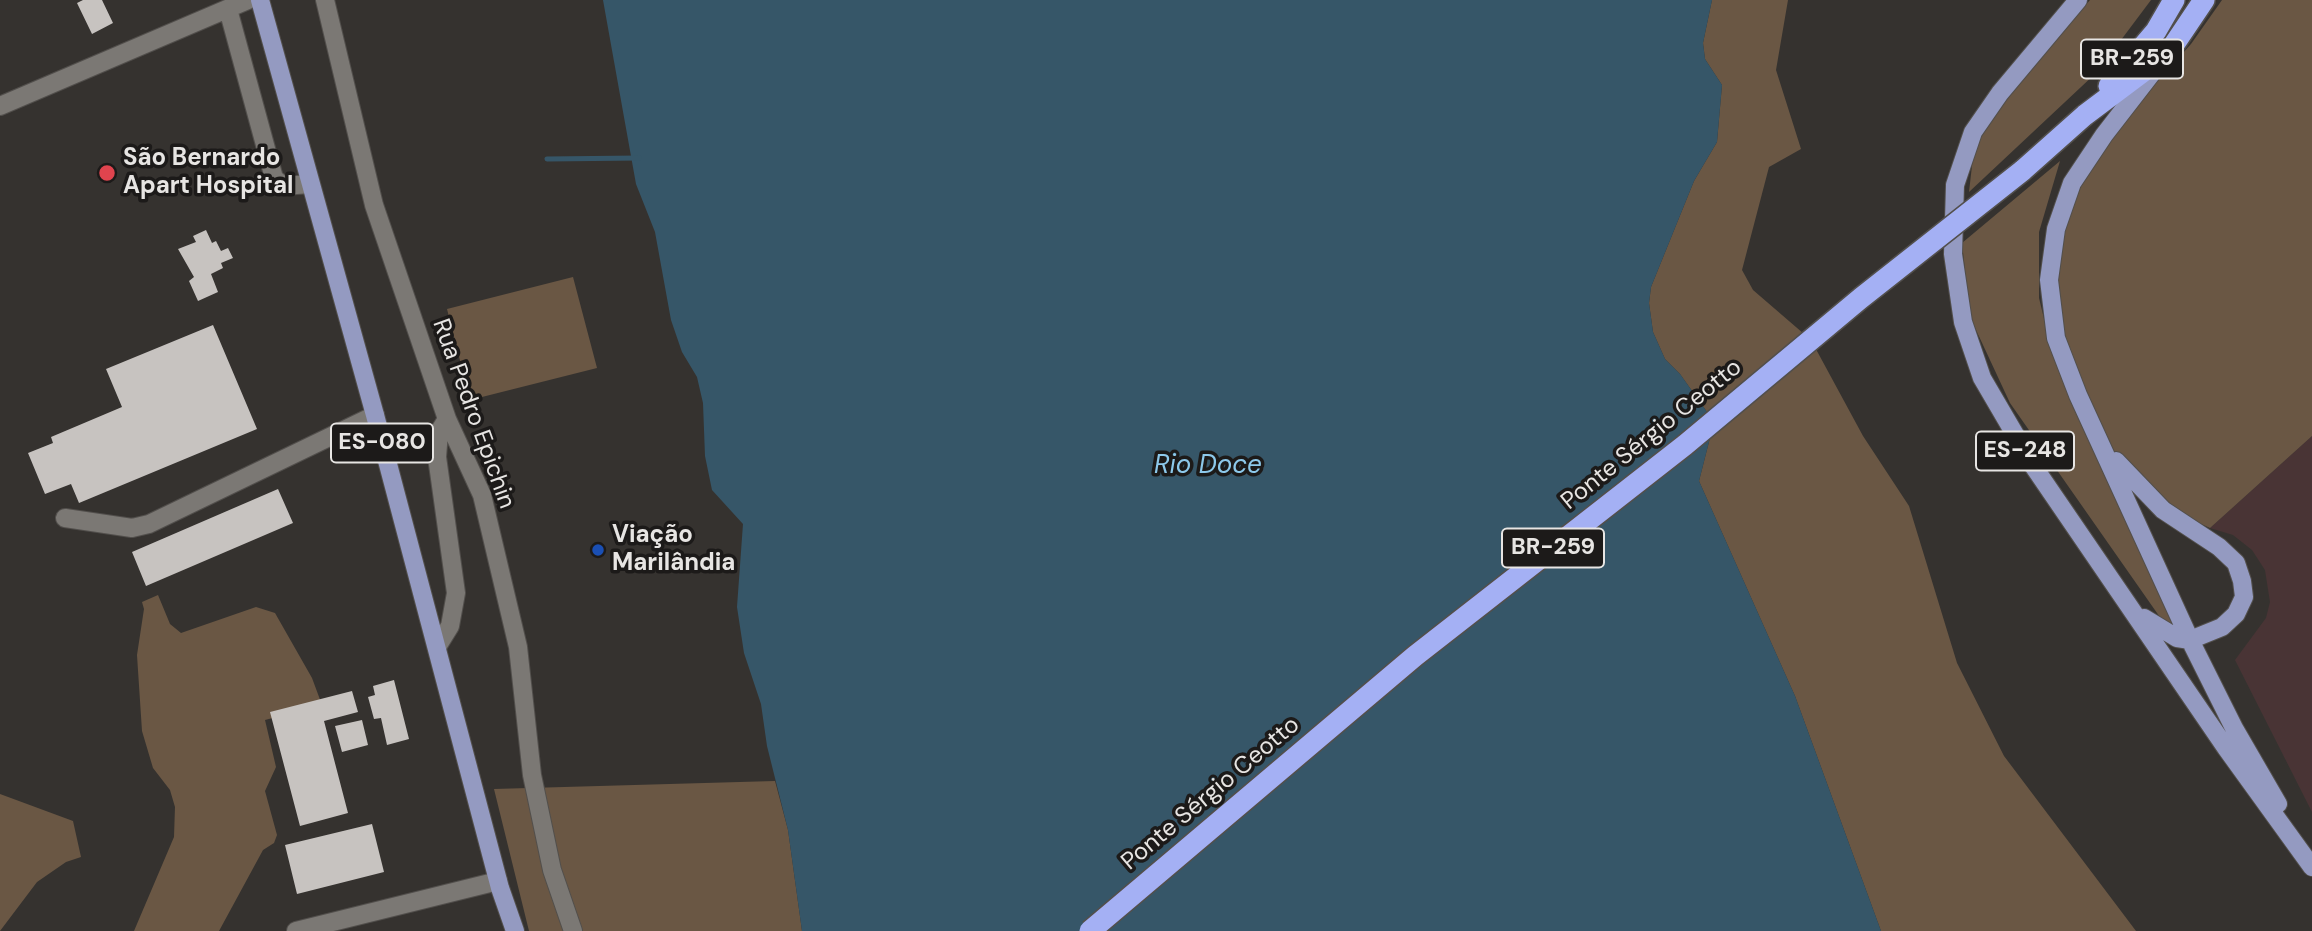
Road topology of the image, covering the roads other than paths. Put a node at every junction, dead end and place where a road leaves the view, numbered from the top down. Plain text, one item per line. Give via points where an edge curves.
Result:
1 (248, 0) edge
2 (260, 0) edge
3 (325, 0) edge
4 (2078, 0) edge
5 (2174, 0) edge
6 (2204, 0) edge
7 (228, 9) junction
8 (2169, 52) junction
9 (0, 106) edge
10 (2085, 115) junction
11 (310, 184) junction
12 (375, 415) junction
13 (447, 419) junction
14 (2099, 439) junction
15 (65, 518) dead end
16 (2133, 608) junction
17 (2190, 639) junction
18 (437, 647) junction
19 (2312, 861) edge
20 (2312, 867) edge
21 (499, 884) junction
22 (296, 931) edge
23 (508, 931) edge
24 (515, 931) edge
25 (573, 931) edge
26 (1090, 931) edge

1 - 7 street
2 - 11 main road, ES-080
3 - 13 street, Rua Pedro Epichin via 374,205
4 - 16 main road, ES-248 via 1973,132 1955,185 1953,254 1963,322 1982,378 2034,467
5 - 10 highway, BR-259 via 2156,31
6 - 8 highway, BR-259
7 - 9 street
7 - 11 street via 274,178 283,187
8 - 10 highway, BR-259
8 - 14 main road, ES-248 via 2072,183 2056,229 2049,280 2056,338
10 - 26 highway, Ponte Sérgio Ceotto / BR-259, bridge via 1685,445 1415,656
11 - 12 main road, ES-080
12 - 15 street via 149,524 123,527
12 - 18 main road, ES-080
13 - 18 street via 439,432 437,457 456,593 450,626
13 - 25 street, Rua Pedro Epichin via 482,495 518,647 532,775 552,870
14 - 17 main road, ES-248
14 - 17 main road via 2127,476 2163,510 2235,563 2244,597 2236,614 2222,627
16 - 17 main road via 2161,630
16 - 20 main road, ES-248
17 - 19 main road, ES-248 via 2234,728
18 - 21 main road, ES-080
21 - 22 street
21 - 23 main road, ES-080
21 - 24 main road, ES-080

